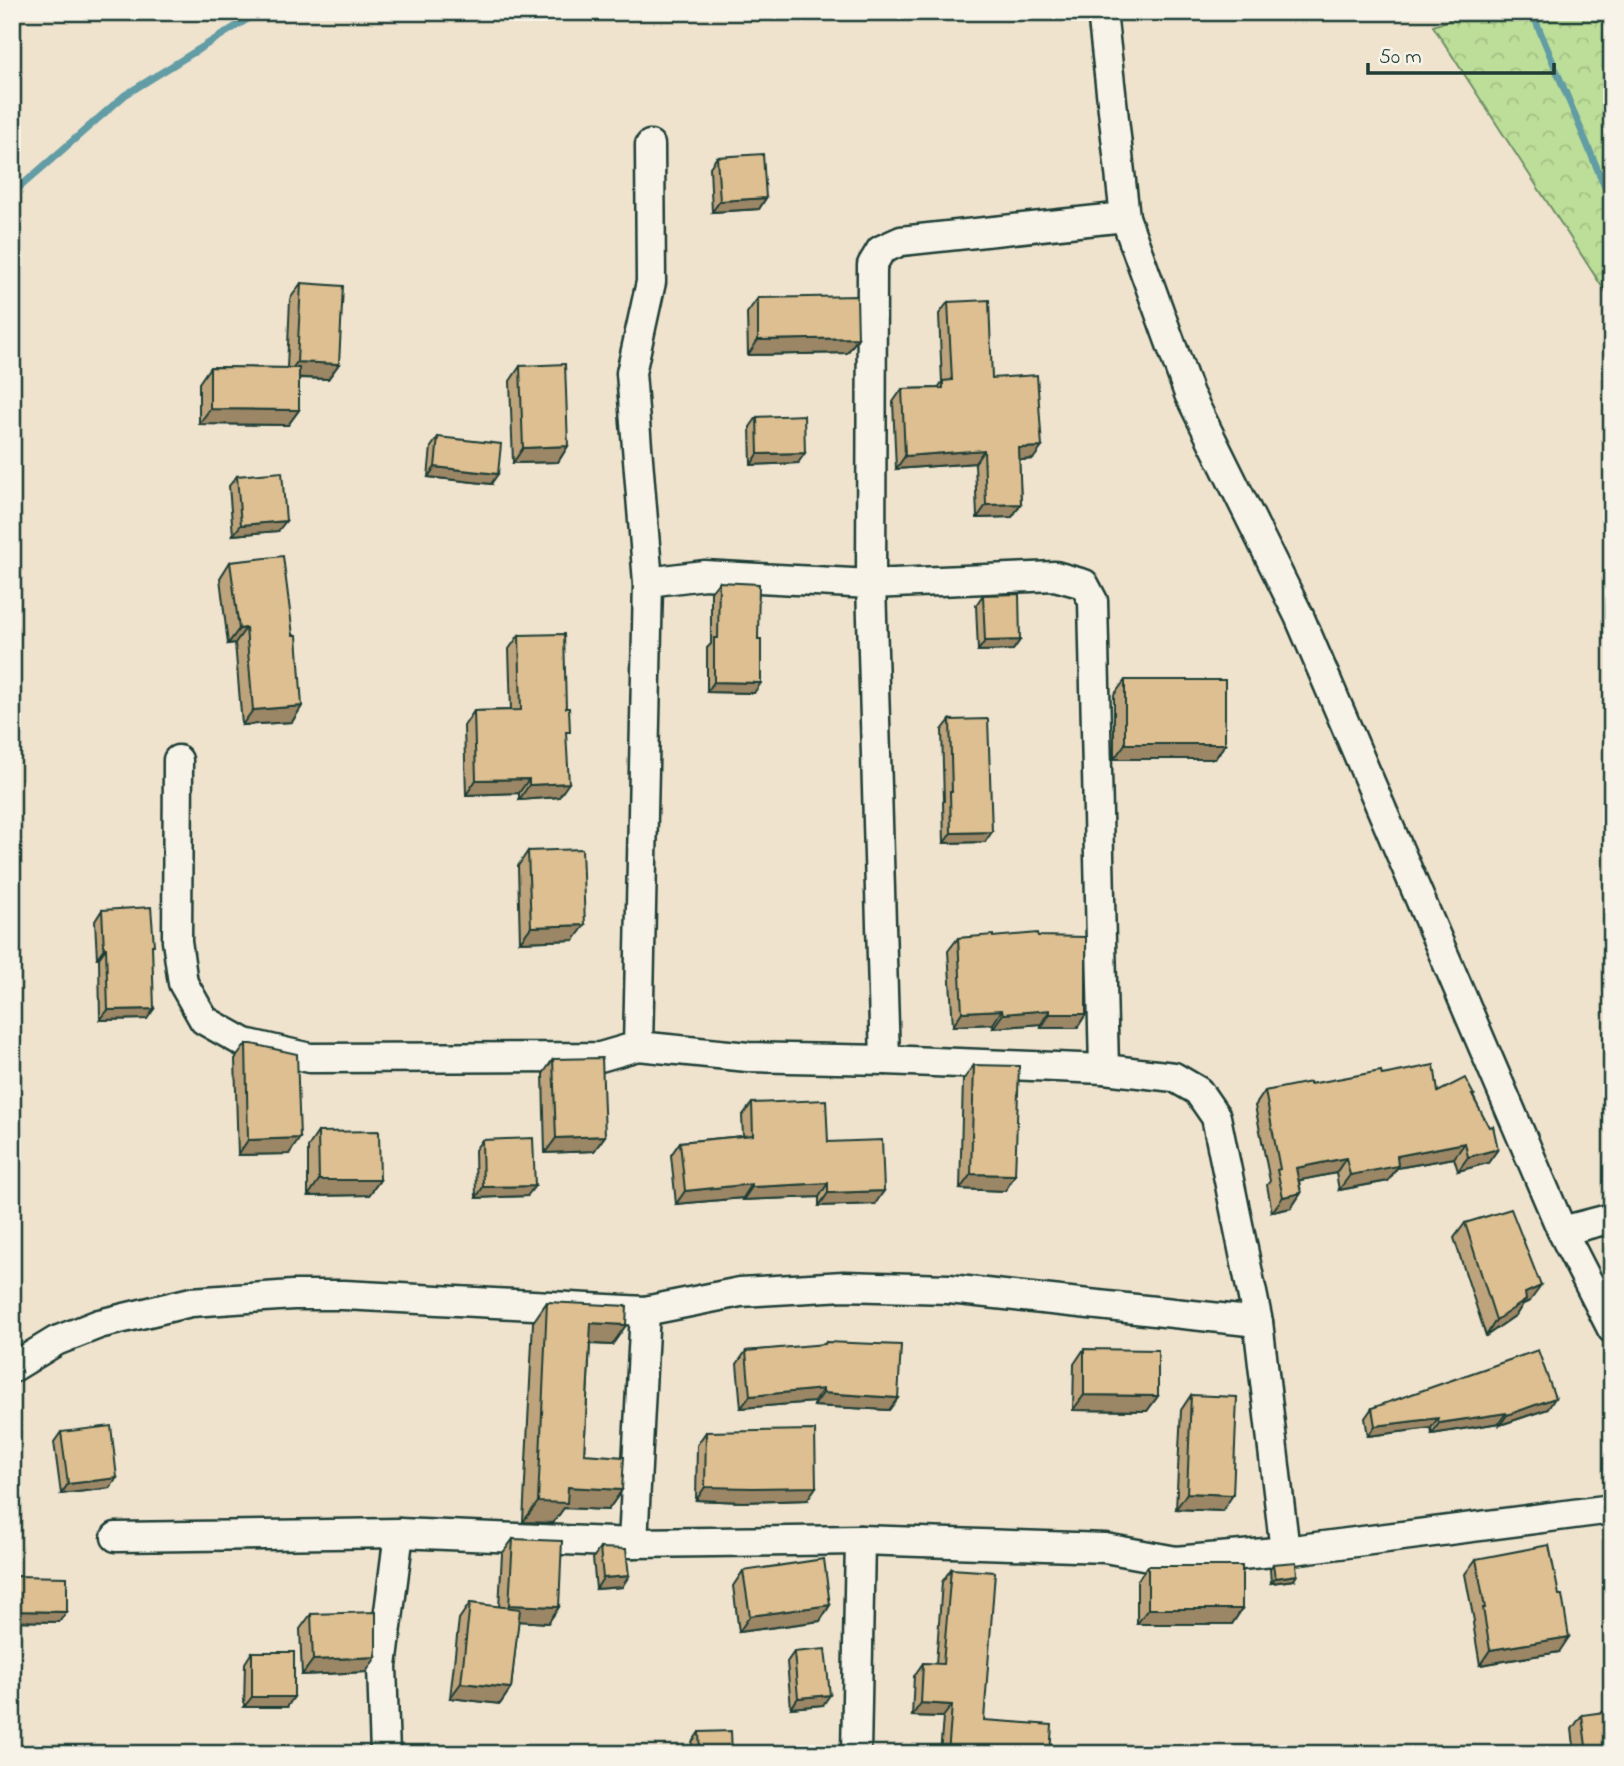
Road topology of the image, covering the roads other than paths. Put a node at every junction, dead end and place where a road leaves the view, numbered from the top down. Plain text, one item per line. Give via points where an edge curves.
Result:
1 (1102, 12) edge
2 (650, 145) dead end
3 (1125, 217) junction
4 (648, 582) junction
5 (871, 584) junction
6 (178, 760) dead end
7 (638, 1046) junction
8 (885, 1059) junction
9 (1104, 1069) junction
10 (1612, 1218) edge
11 (1562, 1231) junction
12 (645, 1311) junction
13 (1258, 1322) junction
14 (1612, 1329) edge
15 (12, 1368) edge
16 (1612, 1509) edge
17 (398, 1533) junction
18 (116, 1537) dead end
19 (860, 1541) junction
20 (634, 1542) junction
21 (1285, 1551) junction
22 (384, 1754) edge
23 (856, 1754) edge

1 - 3 street
2 - 4 street via 651,282 631,373
3 - 5 street via 901,241 881,250 872,265
3 - 11 street via 1189,394 1299,616
4 - 5 street via 704,575
4 - 7 street
5 - 8 street
5 - 9 street via 1055,576 1084,583 1093,601
6 - 7 street via 177,941 183,983 204,1020 245,1043 310,1058 600,1057
7 - 8 street via 748,1057
8 - 9 street
9 - 13 street via 1174,1077 1198,1091 1216,1117
10 - 11 street
11 - 14 street
12 - 13 street via 740,1292 844,1286 949,1289
12 - 15 street via 344,1295 191,1302 99,1324 56,1340
12 - 20 street
13 - 21 street
16 - 21 street
17 - 18 street
17 - 20 street
17 - 22 street via 382,1665
19 - 20 street
19 - 21 street via 1105,1548 1176,1561
19 - 23 street

